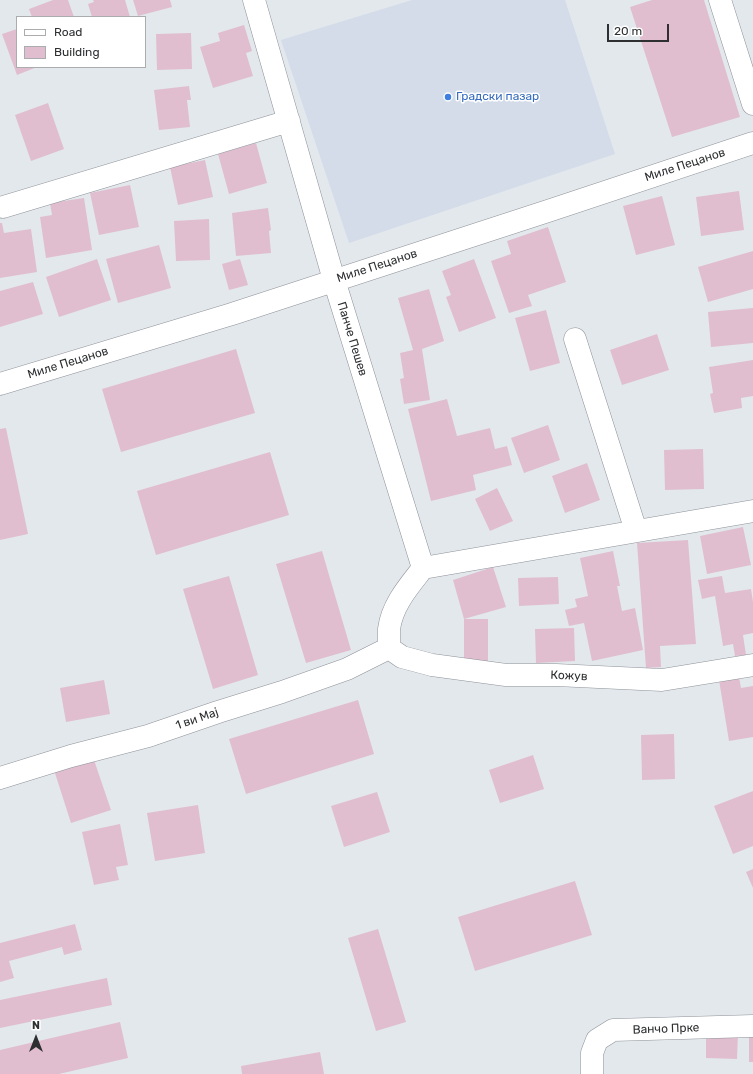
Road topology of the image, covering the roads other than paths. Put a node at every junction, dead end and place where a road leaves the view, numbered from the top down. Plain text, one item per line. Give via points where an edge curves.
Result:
1 (254, 0) edge
2 (720, 0) edge
3 (753, 104) edge
4 (289, 122) junction
5 (753, 143) edge
6 (3, 207) dead end
7 (334, 280) junction
8 (575, 338) dead end
9 (0, 384) edge
10 (753, 511) edge
11 (636, 531) junction
12 (423, 568) junction
13 (389, 648) junction
14 (753, 665) edge
15 (0, 778) edge
16 (753, 1026) edge
17 (590, 1068) edge

1 - 4 street, Панче Пешев
2 - 3 street
4 - 6 street
4 - 7 street, Панче Пешев
5 - 7 street, Миле Пецанов
7 - 9 street, Миле Пецанов via 232,314
7 - 12 street, Панче Пешев
8 - 11 street
10 - 11 street
11 - 12 street
12 - 13 street via 397,605 389,628
13 - 14 street, Кожув via 402,657 432,665 506,675 662,680
13 - 15 street, 1 ви Мај via 347,669 282,692 148,736
16 - 17 street, Ванчо Прке via 613,1030 597,1040

